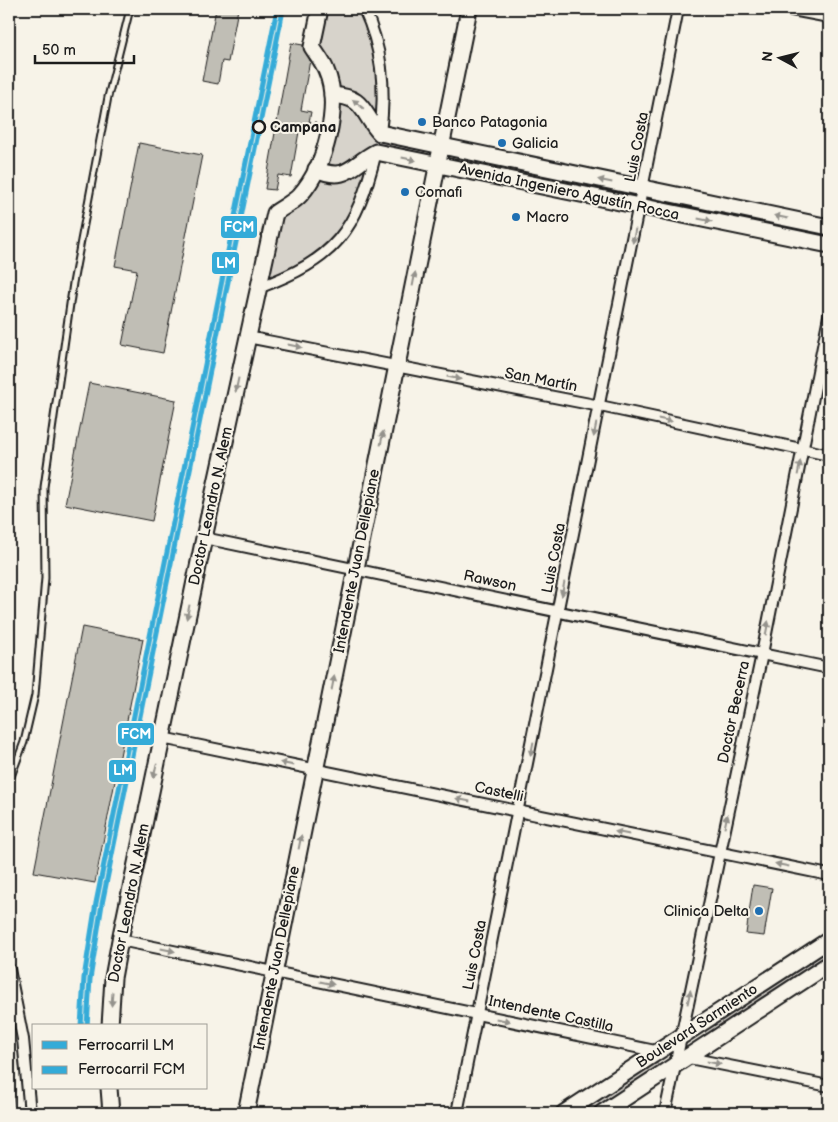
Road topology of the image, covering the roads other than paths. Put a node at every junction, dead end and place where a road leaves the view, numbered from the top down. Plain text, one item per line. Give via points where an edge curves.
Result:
1 (130, 9) edge
2 (320, 9) edge
3 (364, 9) edge
4 (469, 9) edge
5 (678, 9) edge
6 (787, 9) edge
7 (829, 17) edge
8 (332, 95) junction
9 (380, 133) junction
10 (441, 146) junction
11 (376, 152) junction
12 (437, 165) junction
13 (316, 169) junction
14 (644, 189) junction
15 (640, 207) junction
16 (829, 227) edge
17 (829, 245) edge
18 (258, 288) junction
19 (829, 316) edge
20 (247, 337) junction
21 (397, 366) junction
22 (600, 406) junction
23 (803, 449) junction
24 (829, 454) edge
25 (204, 538) junction
26 (356, 569) junction
27 (559, 610) junction
28 (762, 654) junction
29 (829, 668) edge
30 (162, 738) junction
31 (315, 770) junction
32 (9, 782) edge
33 (519, 812) junction
34 (720, 852) junction
35 (829, 875) edge
36 (120, 940) junction
37 (829, 940) edge
38 (829, 964) edge
39 (9, 968) edge
40 (274, 972) junction
41 (478, 1015) junction
42 (110, 1024) edge
43 (681, 1037) junction
44 (659, 1052) junction
45 (680, 1059) junction
46 (829, 1086) edge
47 (109, 1090) edge
48 (30, 1113) edge
49 (111, 1113) edge
50 (246, 1113) edge
51 (457, 1113) edge
52 (564, 1113) edge
53 (602, 1113) edge
54 (665, 1113) edge

1 - 32 lane via 108,97 73,283 44,487 45,578 35,695 24,742
2 - 8 street, Doctor Leandro N. Alem via 312,47 327,71
3 - 9 street via 374,29 383,72
4 - 10 street, Intendente Juan Dellepiane
5 - 14 street, Luis Costa
6 - 7 street
9 -> 8 street via 360,102
8 - 13 street, Doctor Leandro N. Alem via 332,119
9 - 10 street, Avenida Ingeniero Agustín Rocca
10 - 12 street, Intendente Juan Dellepiane
14 -> 10 street, Avenida Ingeniero Agustín Rocca
11 -> 12 street, Avenida Ingeniero Agustín Rocca
11 - 13 street via 346,174
11 - 18 street via 358,213 339,241 314,263
12 - 15 street, Avenida Ingeniero Agustín Rocca
21 -> 12 street, Intendente Juan Dellepiane
13 - 18 street, Doctor Leandro N. Alem via 300,196 275,213
14 - 15 street, Luis Costa
16 -> 14 street, Avenida Ingeniero Agustín Rocca
15 -> 17 street, Avenida Ingeniero Agustín Rocca
15 -> 22 street, Luis Costa
18 - 20 street, Doctor Leandro N. Alem
19 - 23 street, Doctor Becerra
20 -> 21 street, San Martín
20 -> 25 street, Doctor Leandro N. Alem
21 -> 22 street, San Martín
26 -> 21 street, Intendente Juan Dellepiane
22 -> 23 street, San Martín
22 -> 27 street, Luis Costa
23 - 24 street, San Martín
28 -> 23 street, Doctor Becerra
25 - 26 street, Rawson
25 -> 30 street, Doctor Leandro N. Alem
26 - 27 street, Rawson
31 -> 26 street, Intendente Juan Dellepiane
27 - 28 street, Rawson
27 -> 33 street, Luis Costa
28 - 29 street, Rawson
34 -> 28 street, Doctor Becerra
31 -> 30 street, Castelli
30 -> 36 street, Doctor Leandro N. Alem
33 -> 31 street, Castelli
40 -> 31 street, Intendente Juan Dellepiane
34 -> 33 street, Castelli
33 - 41 street, Luis Costa
35 -> 34 street, Castelli
43 -> 34 street, Doctor Becerra
36 -> 40 street, Intendente Castilla
36 -> 42 street, Doctor Leandro N. Alem via 113,978
37 - 43 street, Boulevard Sarmiento
38 - 45 street, Boulevard Sarmiento
39 - 48 street via 23,1039
40 -> 41 street, Intendente Castilla
40 - 50 street, Intendente Juan Dellepiane
41 -> 44 street, Intendente Castilla
41 - 51 street, Luis Costa
43 - 44 street, Boulevard Sarmiento
43 - 45 street, Doctor Becerra
44 - 45 street, Intendente Castilla
44 - 52 street, Boulevard Sarmiento
45 -> 46 street, Intendente Castilla
45 - 53 street, Boulevard Sarmiento
45 - 54 street, Doctor Becerra
47 - 49 street

